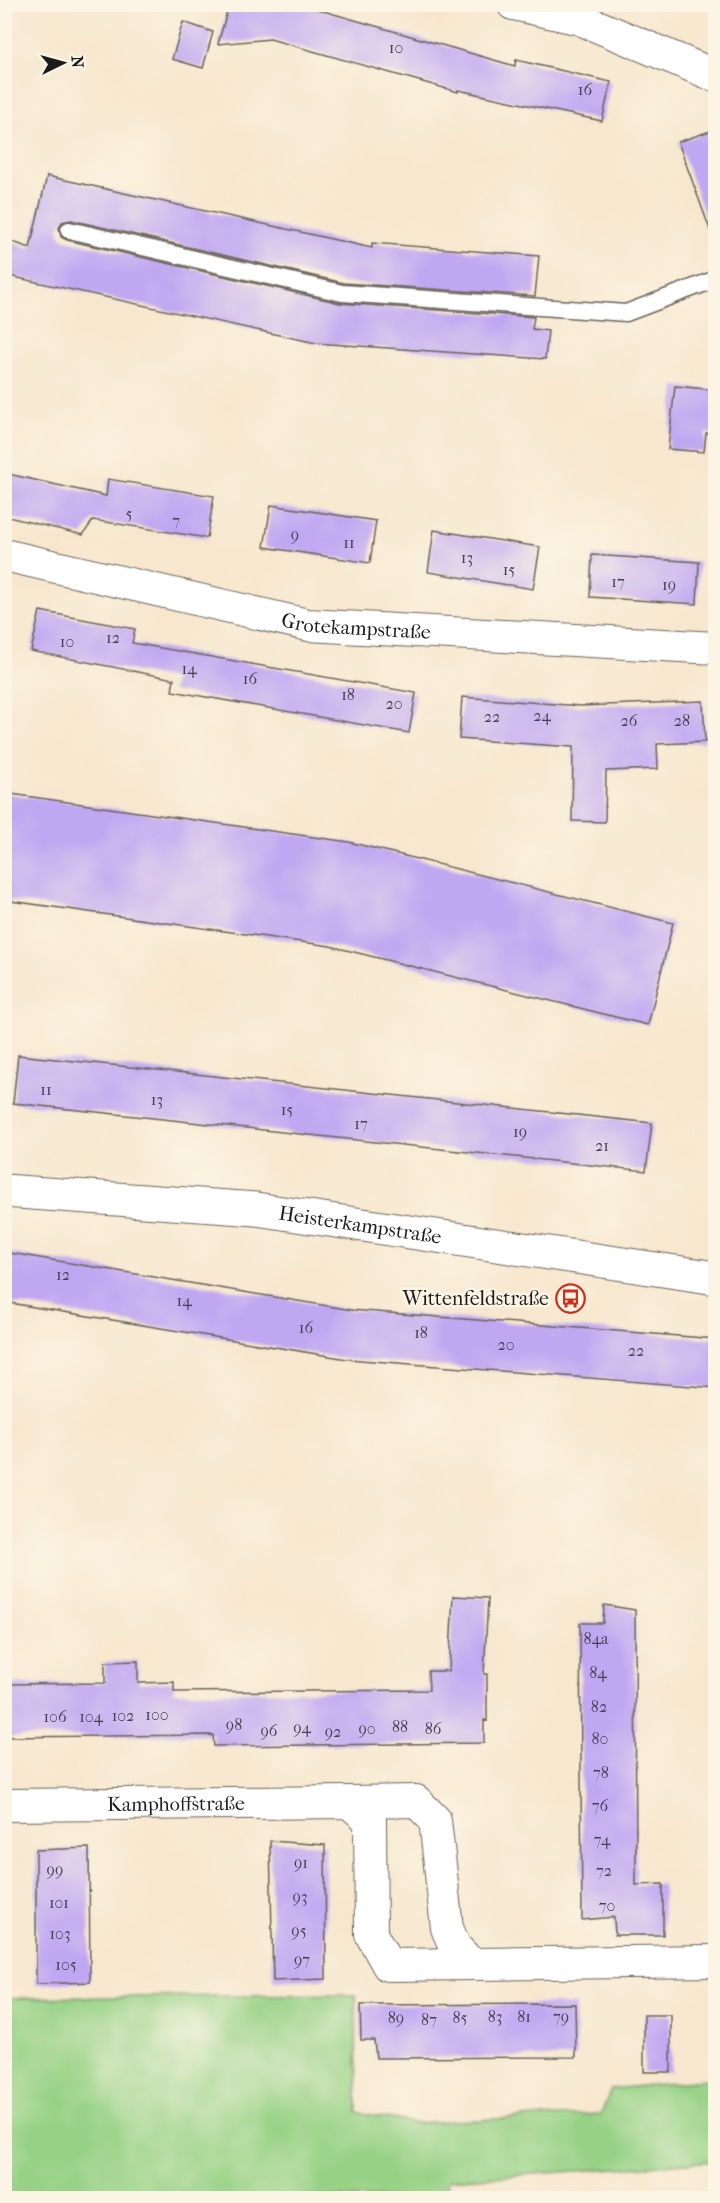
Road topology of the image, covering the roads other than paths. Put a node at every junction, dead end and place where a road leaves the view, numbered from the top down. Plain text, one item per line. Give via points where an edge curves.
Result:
1 (513, 4) edge
2 (716, 76) edge
3 (69, 230) dead end
4 (716, 279) edge
5 (4, 555) edge
6 (716, 648) edge
7 (4, 1191) edge
8 (716, 1278) edge
9 (349, 1802) junction
10 (4, 1805) edge
11 (716, 1961) edge
12 (471, 1964) junction

1 - 2 street via 580,19
3 - 4 lane via 342,293 626,313
5 - 6 street, Grotekampstraße via 308,625
7 - 8 street, Heisterkampstraße via 256,1209
9 - 10 street, Kamphoffstraße
9 - 12 street, Kamphoffstraße via 416,1801 435,1820 447,1928 456,1947
9 - 12 street via 370,1820 371,1934 388,1965
11 - 12 street

